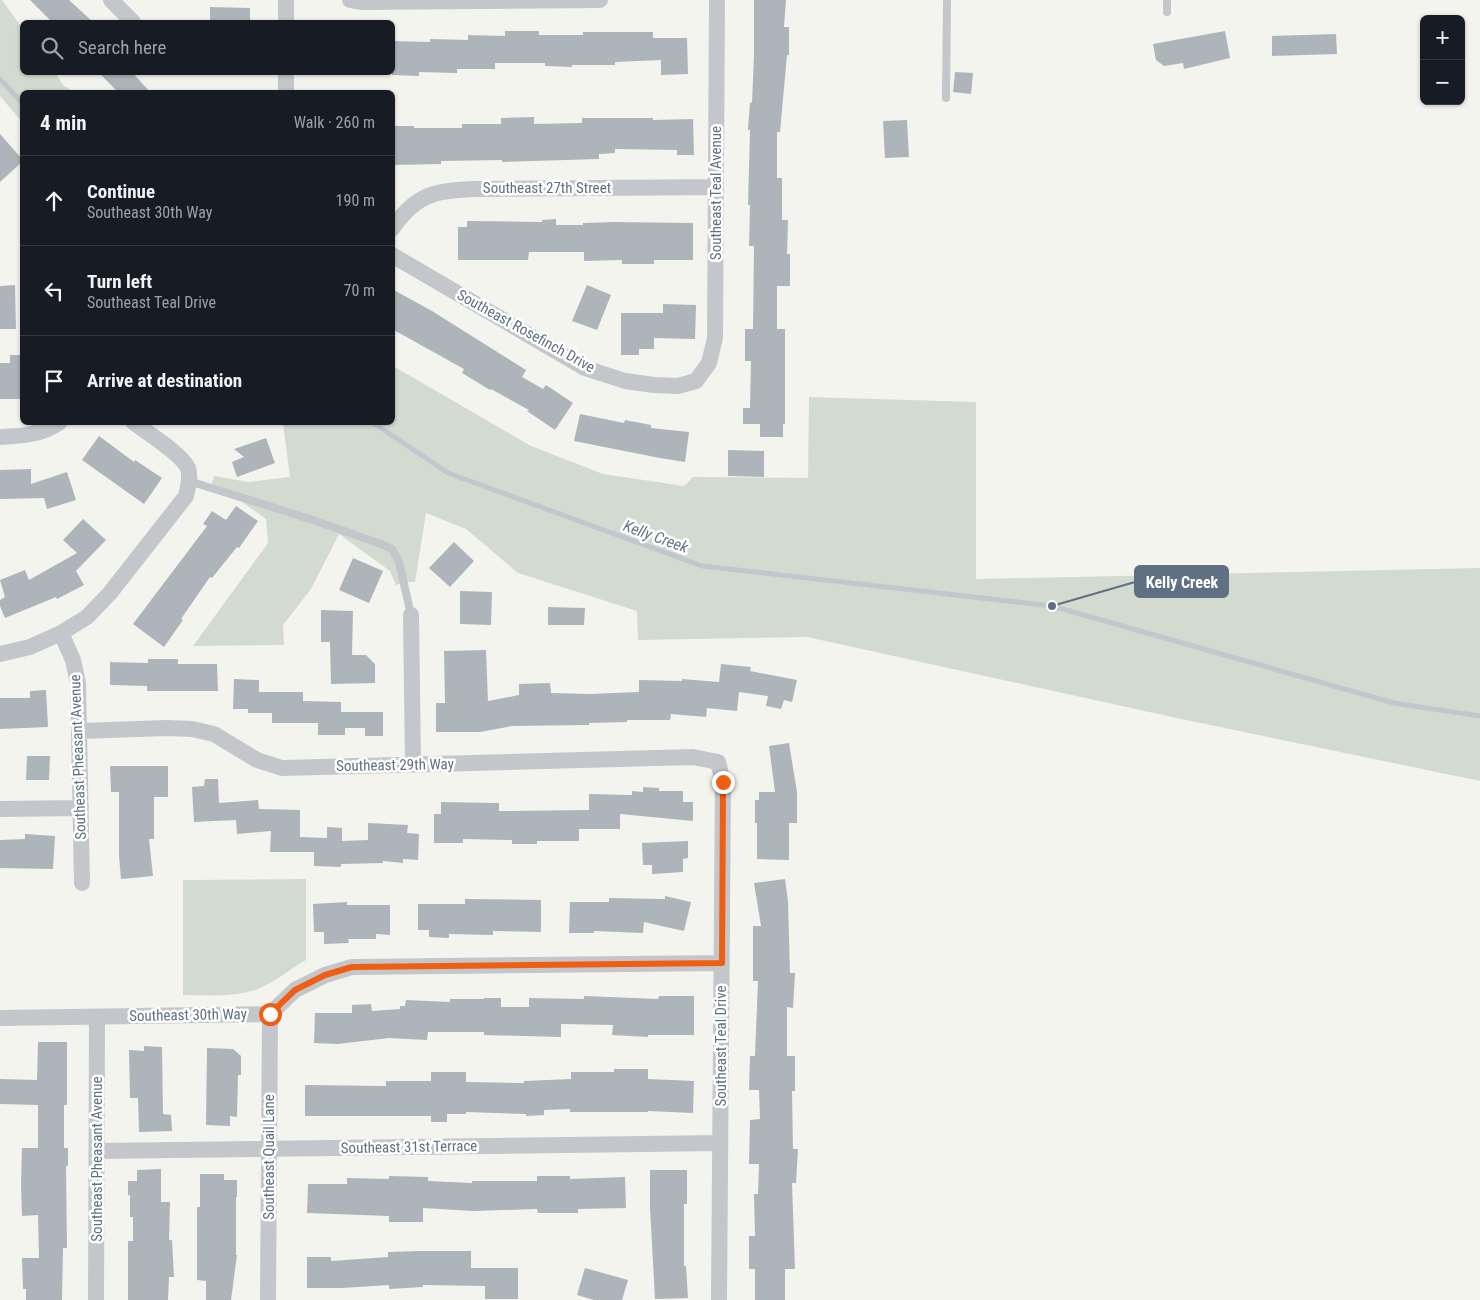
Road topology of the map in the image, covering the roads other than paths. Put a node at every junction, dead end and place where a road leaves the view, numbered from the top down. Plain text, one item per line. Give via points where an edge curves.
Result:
1 (112, 0) edge
2 (286, 0) edge
3 (350, 0) edge
4 (600, 0) edge
5 (717, 0) edge
6 (947, 0) edge
7 (1167, 0) edge
8 (1167, 12) dead end
9 (131, 20) edge
10 (286, 20) edge
11 (286, 75) edge
12 (286, 90) edge
13 (946, 98) dead end
14 (716, 187) junction
15 (395, 224) edge
16 (395, 257) edge
17 (696, 381) joint
18 (53, 425) edge
19 (136, 425) edge
20 (0, 437) edge
21 (189, 481) junction
22 (411, 615) joint
23 (61, 634) junction
24 (0, 654) edge
25 (80, 731) junction
26 (718, 762) joint
27 (413, 764) junction
28 (80, 808) junction
29 (0, 809) edge
30 (82, 883) dead end
31 (722, 963) junction
32 (270, 1014) junction
33 (97, 1017) junction
34 (0, 1018) edge
35 (720, 1143) junction
36 (270, 1148) junction
37 (97, 1151) junction
38 (96, 1300) edge
39 (268, 1300) edge
40 (720, 1300) edge

1 - 9 street
2 - 10 street
3 - 4 street
5 - 14 street, Southeast Teal Avenue
6 - 13 lane
7 - 8 lane
11 - 12 street
14 - 15 street, Southeast 27th Street via 473,189 434,194 415,204
14 - 17 street, Southeast Teal Avenue via 715,338 709,363
16 - 17 street, Southeast Rosefinch Drive via 585,368 625,381 654,385 678,386
18 - 20 street via 31,434
19 - 21 street via 180,458 188,469
21 - 22 lane via 392,549 399,562
21 - 23 street via 186,496 110,593 87,617
22 - 27 street
23 - 24 street via 30,647
23 - 25 street, Southeast Pheasant Avenue via 73,660 78,683
25 - 27 street, Southeast 29th Way via 192,728 214,734 257,760 282,768
25 - 28 street, Southeast Pheasant Avenue
26 - 27 street, Southeast 29th Way via 693,757
26 - 31 street, Southeast Teal Drive via 723,782
28 - 29 street
28 - 30 street, Southeast Pheasant Avenue
31 - 32 street via 352,967 325,975 295,990
31 - 35 street, Southeast Teal Drive
32 - 33 street, Southeast 30th Way
32 - 36 street, Southeast Quail Lane
33 - 34 street, Southeast 30th Way
33 - 37 street, Southeast Pheasant Avenue
35 - 36 street, Southeast 31st Terrace
35 - 40 street, Southeast Teal Drive
36 - 37 street, Southeast 31st Terrace
36 - 39 street, Southeast Quail Lane
37 - 38 street, Southeast Pheasant Avenue

